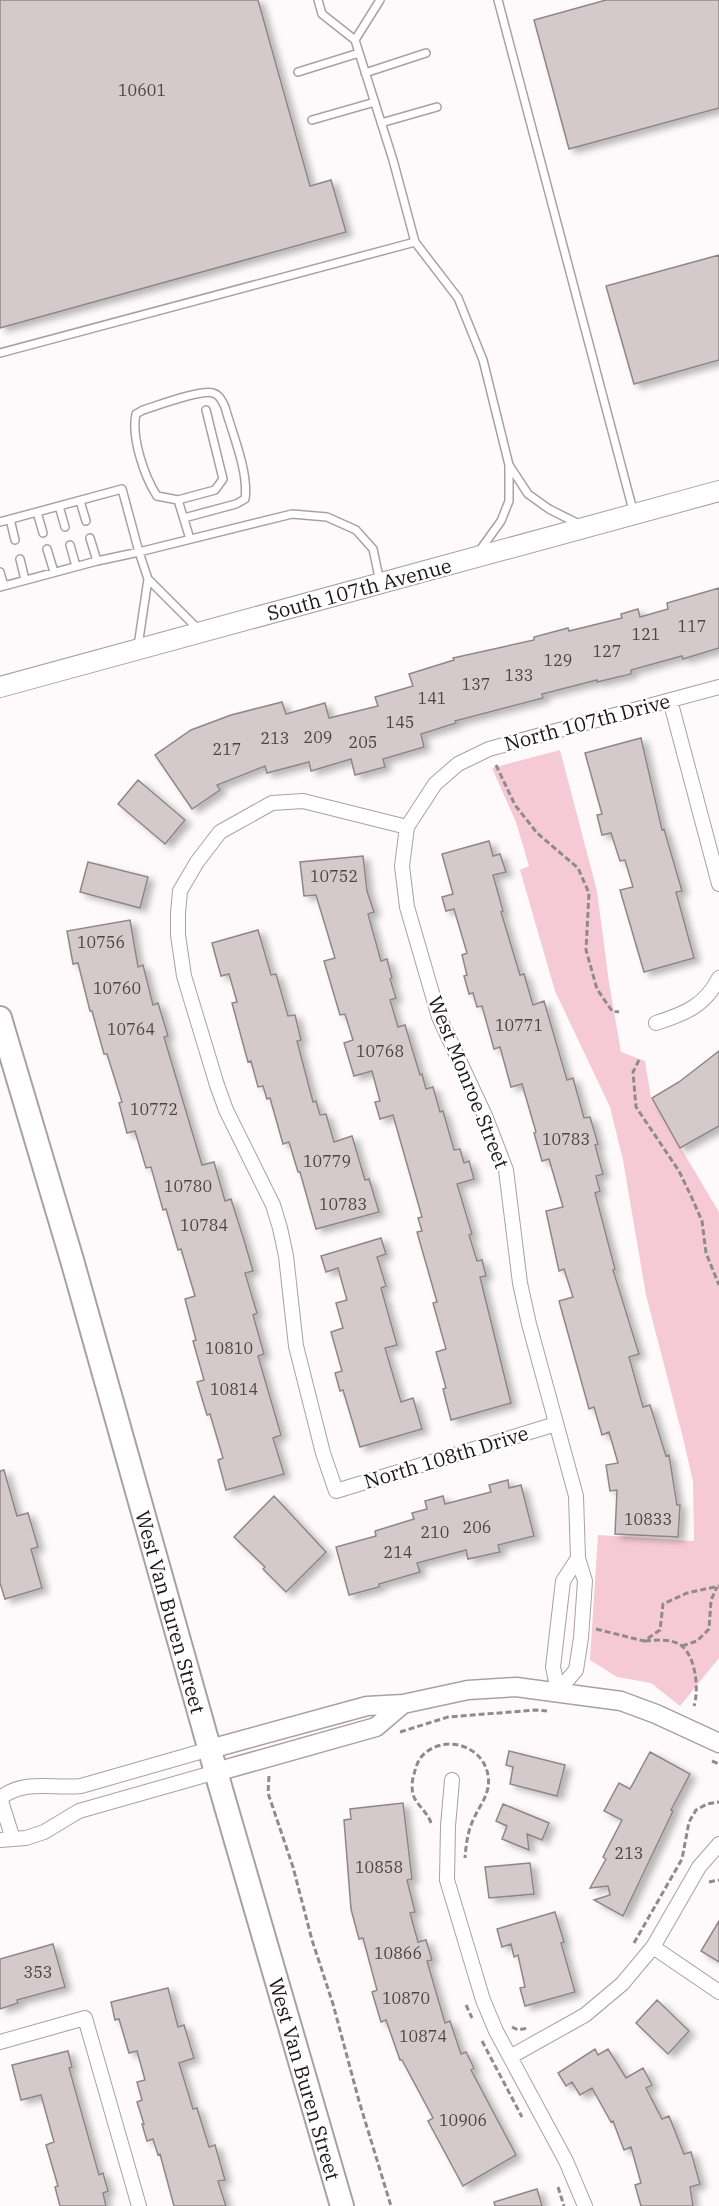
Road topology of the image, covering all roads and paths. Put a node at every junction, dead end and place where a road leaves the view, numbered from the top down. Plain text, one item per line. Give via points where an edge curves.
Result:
1 (318, 0) edge
2 (380, 0) edge
3 (498, 0) edge
4 (355, 40) junction
5 (359, 53) junction
6 (426, 53) dead end
7 (298, 72) dead end
8 (365, 73) junction
9 (375, 102) junction
10 (437, 107) dead end
11 (312, 120) dead end
12 (381, 123) junction
13 (415, 242) junction
14 (0, 353) edge
15 (206, 410) dead end
16 (509, 465) junction
17 (719, 491) edge
18 (178, 500) junction
19 (80, 501) junction
20 (59, 506) junction
21 (38, 512) junction
22 (634, 514) junction
23 (184, 518) junction
24 (10, 519) junction
25 (86, 521) dead end
26 (0, 522) edge
27 (65, 527) dead end
28 (586, 527) junction
29 (43, 533) dead end
30 (90, 538) dead end
31 (190, 539) junction
32 (15, 540) dead end
33 (70, 545) dead end
34 (47, 549) dead end
35 (140, 552) junction
36 (475, 557) junction
37 (20, 559) dead end
38 (97, 561) junction
39 (76, 566) junction
40 (0, 572) edge
41 (54, 572) junction
42 (148, 579) junction
43 (25, 580) junction
44 (380, 583) junction
45 (2, 587) edge
46 (201, 632) junction
47 (138, 650) junction
48 (0, 687) edge
49 (719, 687) edge
50 (670, 700) junction
51 (458, 764) joint
52 (496, 765) dead end
53 (407, 827) junction
54 (719, 884) edge
55 (719, 978) edge
56 (620, 1012) dead end
57 (0, 1018) edge
58 (656, 1023) dead end
59 (639, 1060) dead end
60 (719, 1285) edge
61 (556, 1424) junction
62 (578, 1558) junction
63 (718, 1586) edge
64 (591, 1628) dead end
65 (644, 1641) junction
66 (682, 1646) junction
67 (558, 1691) junction
68 (403, 1704) junction
69 (694, 1706) dead end
70 (547, 1711) dead end
71 (392, 1734) dead end
72 (719, 1743) edge
73 (210, 1749) junction
74 (709, 1759) dead end
75 (719, 1764) edge
76 (216, 1772) junction
77 (269, 1776) dead end
78 (452, 1780) dead end
79 (0, 1798) edge
80 (719, 1802) edge
81 (432, 1827) dead end
82 (7, 1839) edge
83 (719, 1844) edge
84 (464, 1863) dead end
85 (719, 1880) edge
86 (707, 1883) dead end
87 (632, 1946) dead end
88 (653, 1947) junction
89 (719, 1992) edge
90 (464, 1998) dead end
91 (472, 2019) dead end
92 (536, 2025) dead end
93 (509, 2026) dead end
94 (480, 2038) dead end
95 (0, 2042) edge
96 (510, 2057) junction
97 (524, 2120) dead end
98 (556, 2179) dead end
99 (139, 2206) edge
100 (342, 2206) edge
101 (391, 2206) edge
102 (564, 2206) edge
103 (585, 2206) edge

1 - 4 lane via 322,14
2 - 4 lane
3 - 22 lane
4 - 5 lane
5 - 7 lane
5 - 8 lane
6 - 8 lane
8 - 9 lane
9 - 11 lane
9 - 12 lane
10 - 12 lane
12 - 13 lane
13 - 14 lane
13 - 16 lane via 458,298 483,360
15 - 18 lane via 223,479 215,490
16 - 28 lane via 528,494
16 - 36 lane via 509,501 501,521
17 - 22 main road, South 107th Avenue
18 - 23 lane
18 - 23 lane via 157,496 149,483 135,433 136,414 212,392 225,407 244,476 245,499
19 - 20 lane
19 - 25 lane
19 - 35 lane via 122,489
20 - 21 lane
20 - 27 lane
21 - 24 lane
21 - 29 lane
22 - 28 main road, South 107th Avenue
23 - 31 lane
24 - 26 lane
24 - 32 lane
28 - 36 main road, South 107th Avenue
30 - 38 lane
31 - 35 lane
31 - 44 lane via 292,514 327,516 356,530 373,549
33 - 39 lane
34 - 41 lane
35 - 38 lane
35 - 42 lane
36 - 44 main road, South 107th Avenue
37 - 43 lane
38 - 39 lane
39 - 41 lane
40 - 45 lane
41 - 43 lane
42 - 46 lane
42 - 47 lane
43 - 45 lane
44 - 46 main road, South 107th Avenue
46 - 47 main road, South 107th Avenue
47 - 48 main road, South 107th Avenue
49 - 50 street, North 107th Drive
50 - 51 street, North 107th Drive via 489,749
50 - 54 street
51 - 53 street, West Monroe Street via 435,784
52 - 56 path via 520,812 537,833 578,868 589,893 586,950 597,989 612,1011
53 - 61 street, West Monroe Street via 402,866 407,907 439,1017 506,1170 520,1283
53 - 61 street, North 108th Drive via 303,801 272,803 220,832 180,891 178,935 184,976 226,1110 273,1205 280,1228 296,1346 336,1491
55 - 58 street via 704,999 687,1013
57 - 73 main road, West Van Buren Street
59 - 60 path via 633,1072 636,1107 691,1196
61 - 62 street, West Monroe Street via 576,1496
62 - 67 street via 563,1581 553,1667
62 - 67 street, West Monroe Street via 585,1581 581,1638 576,1670
63 - 65 path via 663,1604 660,1630
63 - 66 path via 711,1600 710,1629 697,1641
64 - 65 path
65 - 66 path via 664,1639
66 - 69 path via 691,1661 697,1685
67 - 68 street via 516,1687 468,1690
67 - 72 street via 621,1701
68 - 73 street via 367,1706
68 - 76 street via 376,1727
70 - 71 path via 448,1717
73 - 76 main road, West Van Buren Street
73 - 79 street via 81,1786 22,1786
74 - 75 path
76 - 82 street via 79,1811 26,1838
76 - 100 main road, West Van Buren Street
77 - 101 path via 268,1793
78 - 96 street via 447,1880 483,2000
79 - 82 street
80 - 87 path via 696,1810 689,1822 681,1859
81 - 84 path via 414,1796 412,1780 417,1763 435,1747 464,1746 480,1755 488,1773 489,1790 473,1819
83 - 88 street via 699,1868
85 - 86 path
88 - 89 street
88 - 96 street via 622,1983 585,2015
90 - 91 path
92 - 93 path via 518,2030
94 - 97 path
95 - 99 street via 85,2018
96 - 103 street via 566,2161
98 - 102 path

